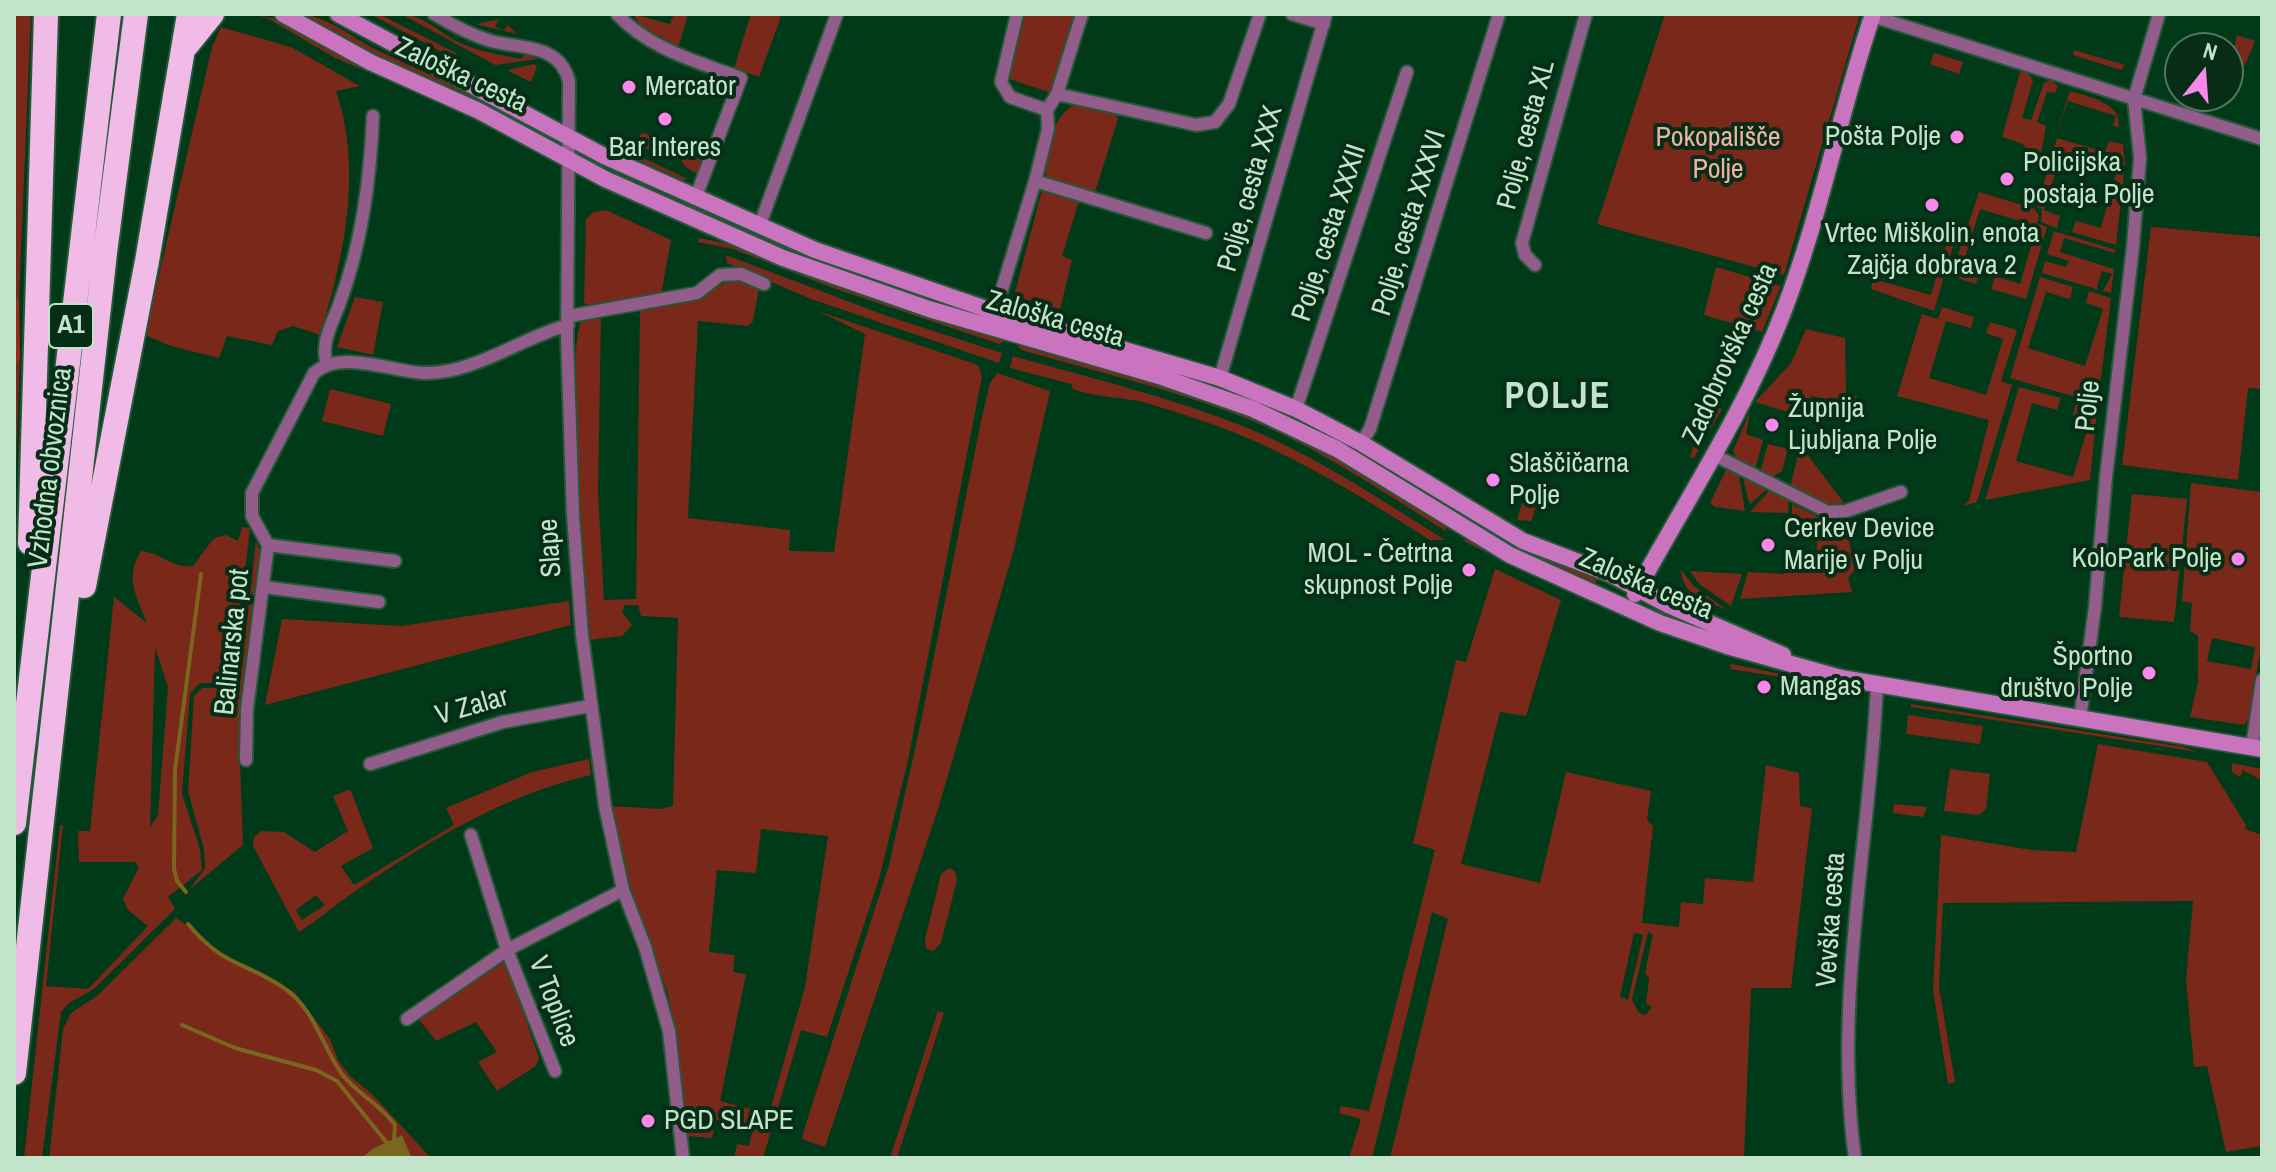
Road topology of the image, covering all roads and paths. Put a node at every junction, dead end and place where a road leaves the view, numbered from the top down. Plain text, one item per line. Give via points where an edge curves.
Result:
1 (46, 14) edge
2 (109, 14) edge
3 (136, 14) edge
4 (189, 14) edge
5 (212, 14) edge
6 (283, 14) edge
7 (338, 14) edge
8 (434, 14) edge
9 (617, 14) edge
10 (837, 14) edge
11 (1017, 14) edge
12 (1082, 14) edge
13 (1260, 14) edge
14 (1292, 14) edge
15 (1499, 14) edge
16 (1586, 14) edge
17 (2159, 14) edge
18 (1873, 15) edge
19 (350, 18) edge
20 (1325, 19) edge
21 (180, 62) junction
22 (1407, 72) dead end
23 (1057, 94) junction
24 (2134, 99) junction
25 (1047, 110) junction
26 (373, 116) dead end
27 (570, 136) junction
28 (2262, 139) edge
29 (569, 160) junction
30 (1035, 181) junction
31 (695, 199) junction
32 (759, 227) junction
33 (1206, 233) dead end
34 (1535, 265) dead end
35 (764, 284) dead end
36 (995, 312) junction
37 (569, 321) junction
38 (327, 364) junction
39 (1220, 378) junction
40 (1296, 409) junction
41 (1361, 443) junction
42 (1714, 455) junction
43 (1901, 492) dead end
44 (268, 545) junction
45 (395, 561) dead end
46 (263, 587) junction
47 (1639, 588) junction
48 (379, 602) dead end
49 (1628, 608) junction
50 (34, 639) junction
51 (1813, 671) junction
52 (57, 679) junction
53 (2262, 680) edge
54 (1877, 685) junction
55 (590, 706) junction
56 (2080, 719) junction
57 (2257, 748) edge
58 (246, 760) dead end
59 (370, 764) dead end
60 (14, 823) edge
61 (471, 835) dead end
62 (623, 890) junction
63 (507, 950) junction
64 (407, 1019) dead end
65 (555, 1071) dead end
66 (14, 1073) edge
67 (683, 1158) edge
68 (1855, 1158) edge

1 - 50 highway via 32,527 23,605
2 - 50 highway, Vzhodna obvoznica / A1
3 - 52 highway, Vzhodna obvoznica / A1
4 - 21 highway
5 - 21 highway via 194,33
6 - 29 main road, Zaloška cesta
7 - 19 main road, Zaloška cesta
8 - 27 street, Slape via 479,37 533,47 557,59 569,81
9 - 31 street via 638,33 678,55 741,78
10 - 32 street
11 - 25 street via 1001,82 1010,97
12 - 23 street
13 - 23 street via 1229,104 1215,122 1196,125
14 - 20 street
15 - 41 street, Polje, cesta XXXVI via 1414,293
16 - 34 street, Polje, cesta XL via 1522,243
17 - 24 street, Polje
18 - 24 street
18 - 42 main road, Zadobrovška cesta via 1794,284 1770,345
19 - 27 main road, Zaloška cesta
20 - 39 street, Polje, cesta XXX
21 - 52 highway via 76,645
22 - 40 street, Polje, cesta XXXII
23 - 25 street
24 - 28 street
24 - 56 street, Polje via 2140,158 2133,246
25 - 30 street via 1048,129
26 - 38 street via 364,213 350,277 325,343
27 - 29 street, Slape
27 - 31 main road, Zaloška cesta
29 - 37 street, Slape
29 - 49 main road, Zaloška cesta via 664,207 812,268 1253,409 1337,449 1510,555
30 - 33 street
30 - 36 street
31 - 32 main road, Zaloška cesta
32 - 36 main road, Zaloška cesta
35 - 37 street via 741,274 720,275 697,293
36 - 39 main road, Zaloška cesta
37 - 38 street via 446,371
37 - 55 street, Slape via 573,515
38 - 44 street, Balinarska pot via 314,373 254,483 252,516
39 - 40 main road, Zaloška cesta
40 - 41 main road, Zaloška cesta
41 - 47 main road, Zaloška cesta via 1515,537
42 - 43 street via 1828,512
42 - 47 main road, Zadobrovška cesta
44 - 45 street
44 - 46 street, Balinarska pot
46 - 48 street
46 - 58 street, Balinarska pot
47 - 49 main road, Zadobrovška cesta
47 - 51 main road, Zaloška cesta
49 - 51 main road, Zaloška cesta via 1701,638
50 - 60 highway, Vzhodna obvoznica / A1
51 - 54 main road, Zaloška cesta
52 - 66 highway, Vzhodna obvoznica / A1
53 - 57 street
54 - 56 main road, Zaloška cesta
54 - 68 street, Vevška cesta via 1850,996 1849,1098
55 - 59 street, V Zalar via 503,722
55 - 62 street, Slape
56 - 57 main road, Zaloška cesta
61 - 63 street, V Toplice
62 - 63 street, V Toplice
62 - 67 street, Slape via 669,1031
63 - 64 street, V Toplice
63 - 65 street, V Toplice

